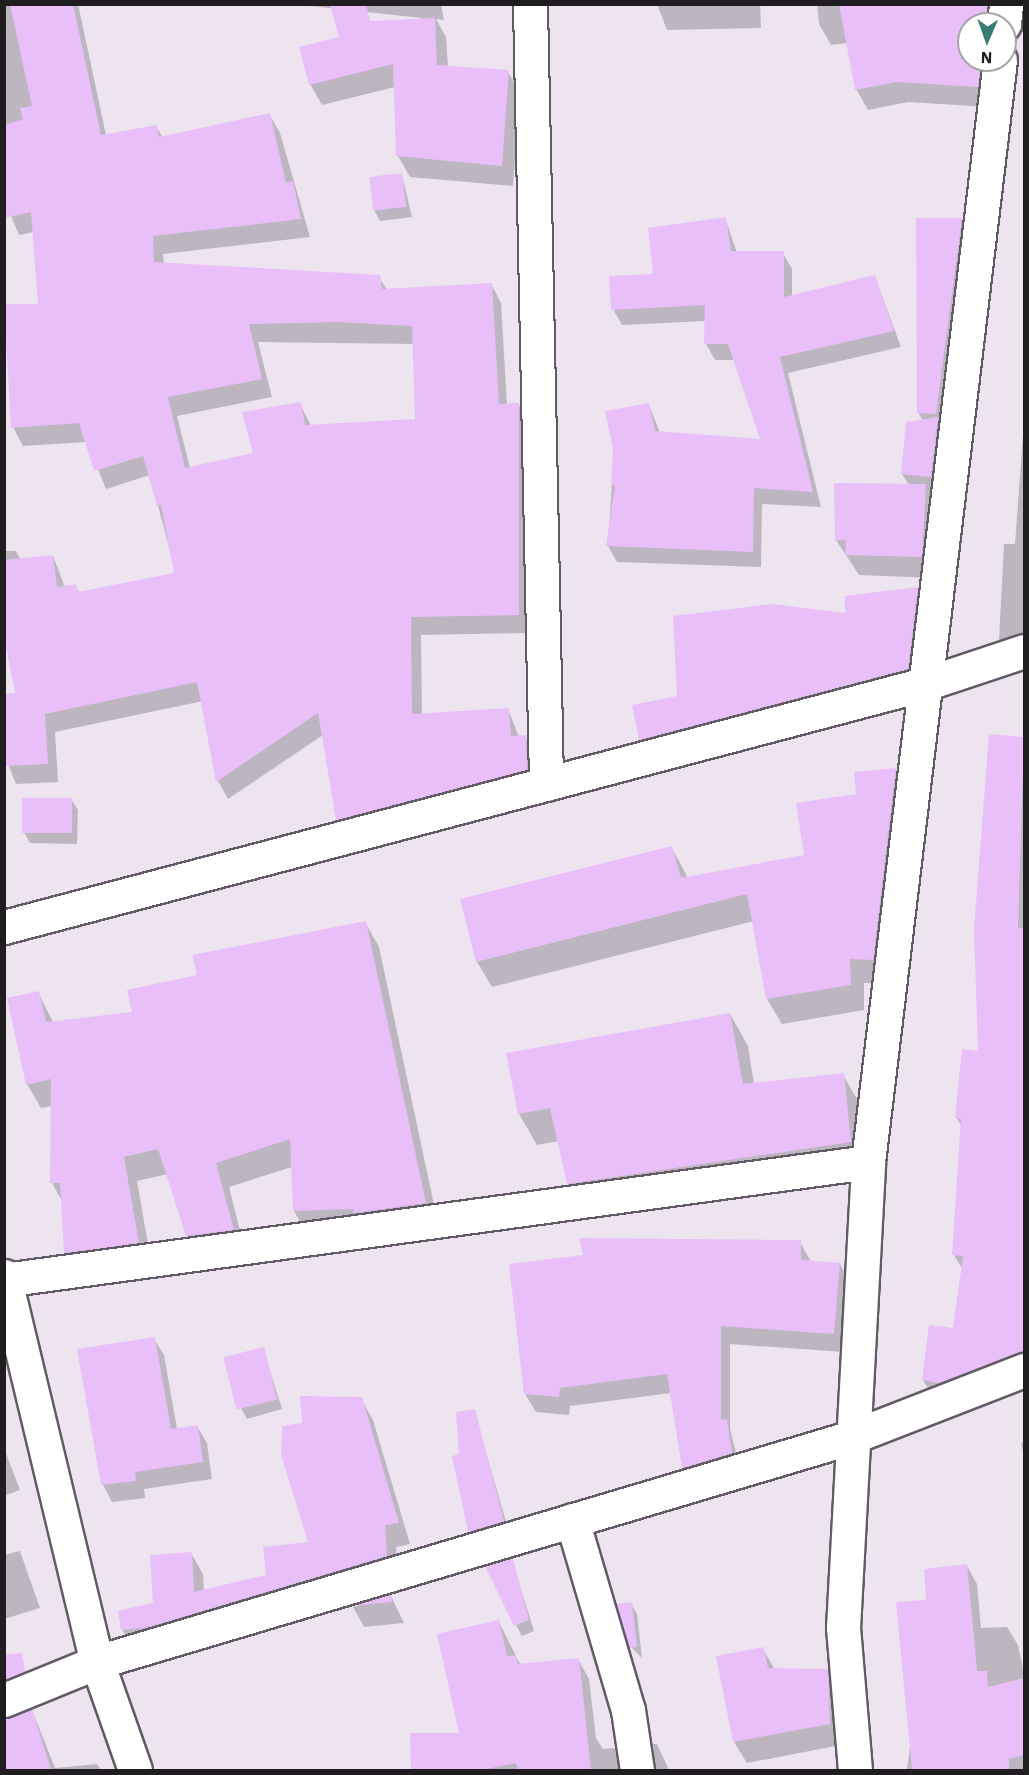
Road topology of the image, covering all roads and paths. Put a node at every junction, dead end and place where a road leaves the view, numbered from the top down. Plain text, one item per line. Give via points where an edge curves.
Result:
1 (530, 4) edge
2 (999, 72) edge
3 (1024, 651) edge
4 (928, 683) junction
5 (546, 784) junction
6 (4, 927) edge
7 (868, 1162) junction
8 (5, 1278) edge
9 (1024, 1370) edge
10 (852, 1437) junction
11 (572, 1520) junction
12 (97, 1662) junction
13 (4, 1700) edge
14 (135, 1770) edge
15 (637, 1770) edge
16 (855, 1770) edge

1 - 5 street
2 - 4 street
3 - 4 street
4 - 5 street
4 - 7 street
5 - 6 street
7 - 8 street
7 - 10 street
8 - 12 street
9 - 10 street
10 - 11 street
10 - 16 street via 843,1628
11 - 12 street
11 - 15 street via 628,1710
12 - 13 street
12 - 14 street

